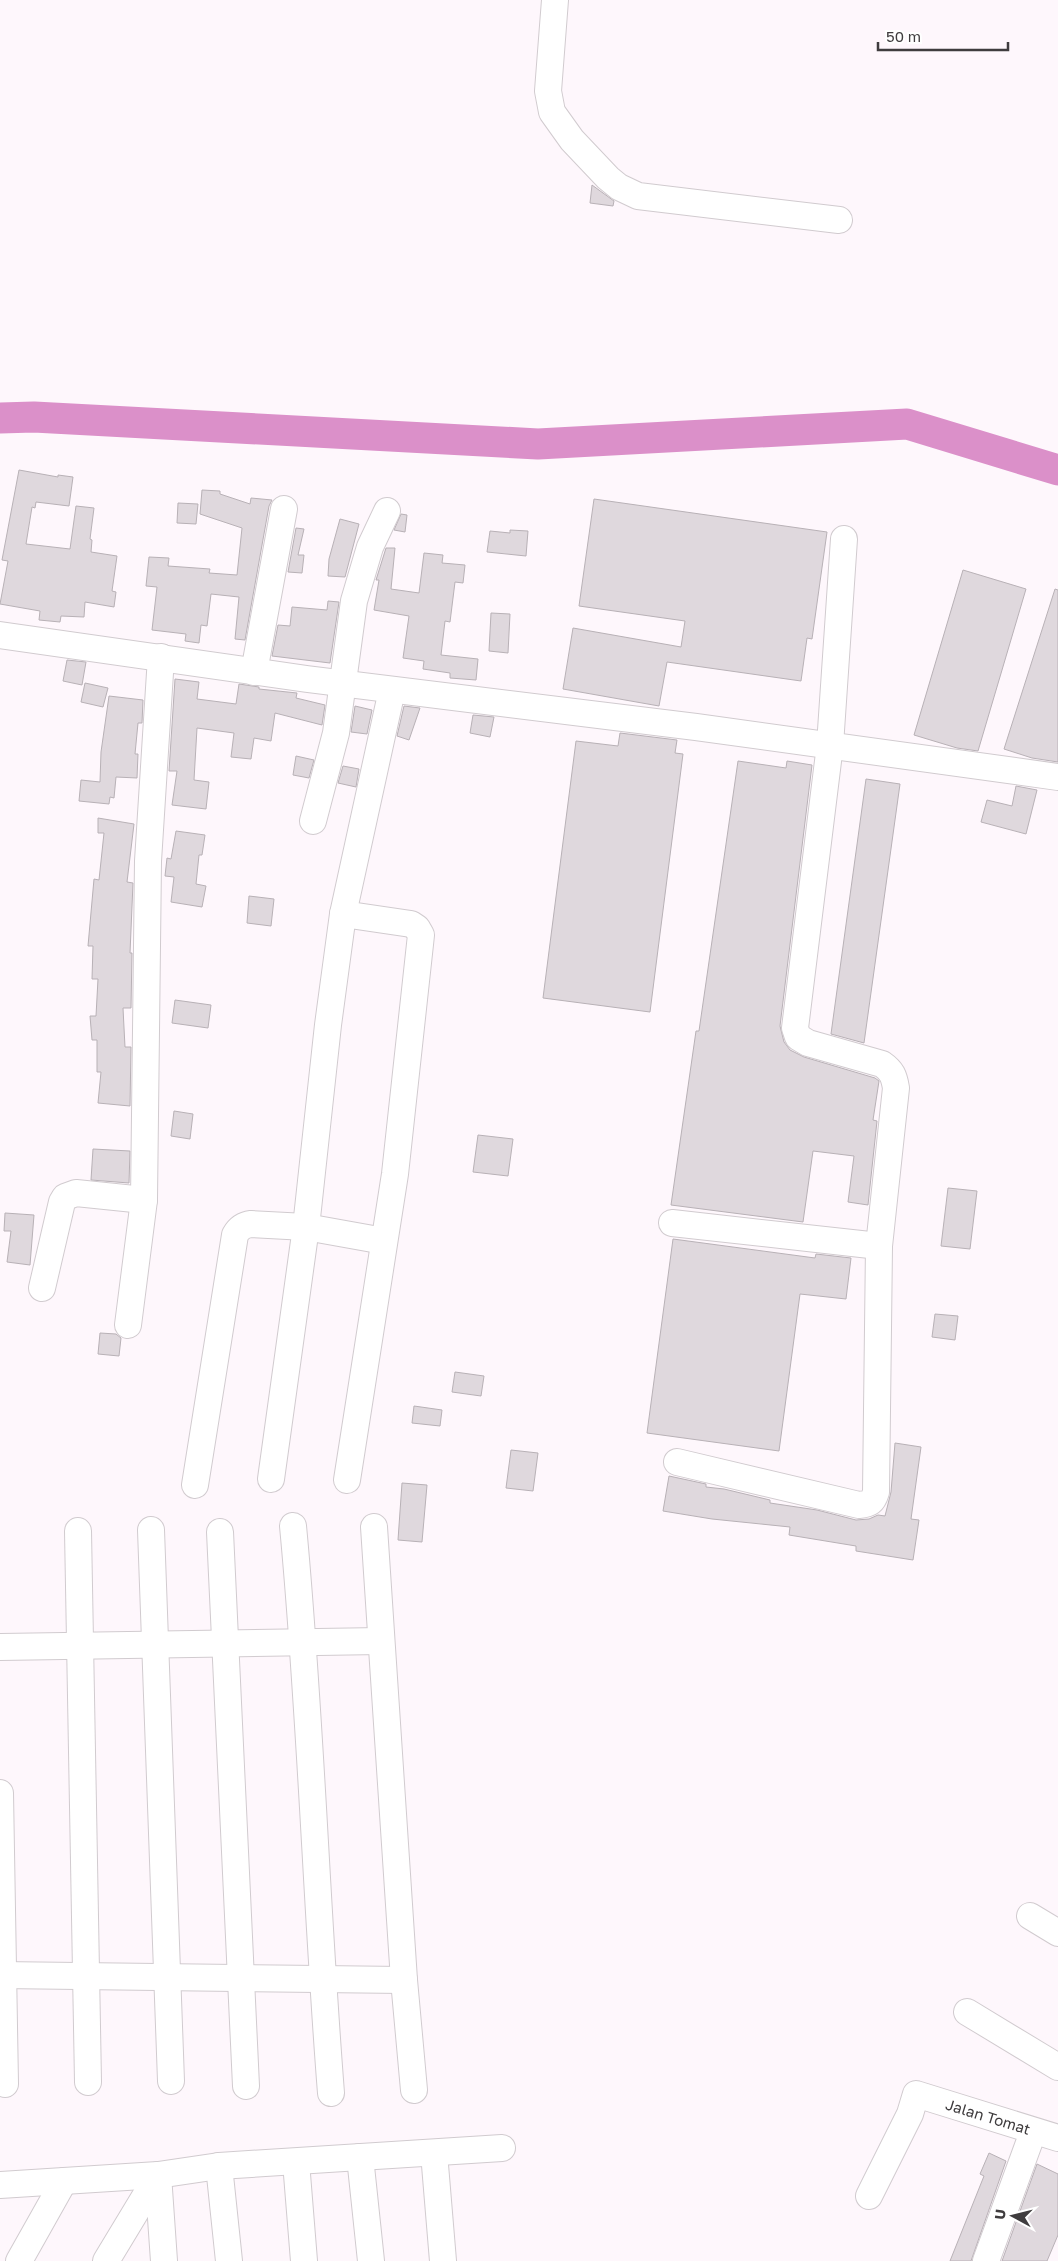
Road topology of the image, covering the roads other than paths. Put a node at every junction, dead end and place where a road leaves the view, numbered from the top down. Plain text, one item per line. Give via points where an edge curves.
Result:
1 (555, 0) edge
2 (839, 220) dead end
3 (284, 510) dead end
4 (387, 511) dead end
5 (844, 539) dead end
6 (0, 635) edge
7 (161, 657) junction
8 (254, 672) junction
9 (343, 684) junction
10 (392, 690) junction
11 (830, 745) junction
12 (1058, 776) edge
13 (313, 821) dead end
14 (343, 914) junction
15 (144, 1200) junction
16 (672, 1223) dead end
17 (306, 1227) junction
18 (384, 1241) junction
19 (879, 1246) junction
20 (42, 1288) dead end
21 (128, 1325) dead end
22 (677, 1462) dead end
23 (271, 1479) dead end
24 (347, 1480) dead end
25 (195, 1485) dead end
26 (294, 1526) dead end
27 (374, 1527) dead end
28 (151, 1530) dead end
29 (78, 1531) dead end
30 (220, 1532) dead end
31 (381, 1641) junction
32 (304, 1642) junction
33 (225, 1643) junction
34 (155, 1644) junction
35 (80, 1646) junction
36 (0, 1647) edge
37 (0, 1792) edge
38 (1030, 1916) dead end
39 (1058, 1933) edge
40 (1, 1975) edge
41 (86, 1977) junction
42 (167, 1978) junction
43 (241, 1979) junction
44 (322, 1980) junction
45 (404, 1980) junction
46 (968, 2012) dead end
47 (1058, 2067) edge
48 (171, 2081) dead end
49 (88, 2082) dead end
50 (5, 2084) dead end
51 (246, 2086) dead end
52 (414, 2090) dead end
53 (331, 2093) dead end
54 (1033, 2132) junction
55 (1058, 2138) edge
56 (502, 2148) dead end
57 (434, 2153) junction
58 (360, 2157) junction
59 (296, 2162) junction
60 (219, 2166) junction
61 (158, 2175) junction
62 (64, 2181) junction
63 (0, 2185) edge
64 (869, 2196) dead end
65 (19, 2261) edge
66 (106, 2261) edge
67 (164, 2261) edge
68 (229, 2261) edge
69 (304, 2261) edge
70 (371, 2261) edge
71 (443, 2261) edge
72 (986, 2261) edge

1 - 2 street via 548,91 552,112 572,140 613,183 638,196
3 - 8 street
4 - 9 street via 362,568 354,601
5 - 11 street
6 - 7 street
7 - 8 street
7 - 15 street via 148,861
8 - 9 street
9 - 10 street
9 - 13 street via 336,733
10 - 11 street
10 - 14 street
11 - 12 street
11 - 19 street via 796,1028 798,1037 808,1043 882,1064 891,1070 896,1088
14 - 17 street
14 - 18 street via 411,924 421,935 395,1174
15 - 20 street via 76,1193 65,1197
15 - 21 street
16 - 19 street
17 - 18 street
17 - 23 street
17 - 25 street via 251,1224 244,1225 235,1235
18 - 24 street
19 - 22 street via 876,1492 873,1500 859,1504
26 - 32 street
27 - 31 street
28 - 34 street
29 - 35 street
30 - 33 street
31 - 32 street
31 - 45 street
32 - 33 street
32 - 44 street
33 - 34 street
33 - 43 street
34 - 35 street
34 - 42 street
35 - 36 street
35 - 41 street
37 - 40 street
38 - 39 street
40 - 41 street
40 - 50 street
41 - 42 street
41 - 49 street
42 - 43 street
42 - 48 street
43 - 44 street
43 - 51 street
44 - 45 street
44 - 53 street
45 - 52 street
46 - 47 street
54 - 55 street, Jalan Tomat
54 - 64 street, Jalan Tomat via 916,2094 910,2114
54 - 72 street
56 - 57 street
57 - 58 street
57 - 71 street
58 - 59 street
58 - 70 street
59 - 60 street
59 - 69 street
60 - 61 street
60 - 68 street
61 - 62 street
61 - 66 street
61 - 67 street
62 - 63 street
62 - 65 street

